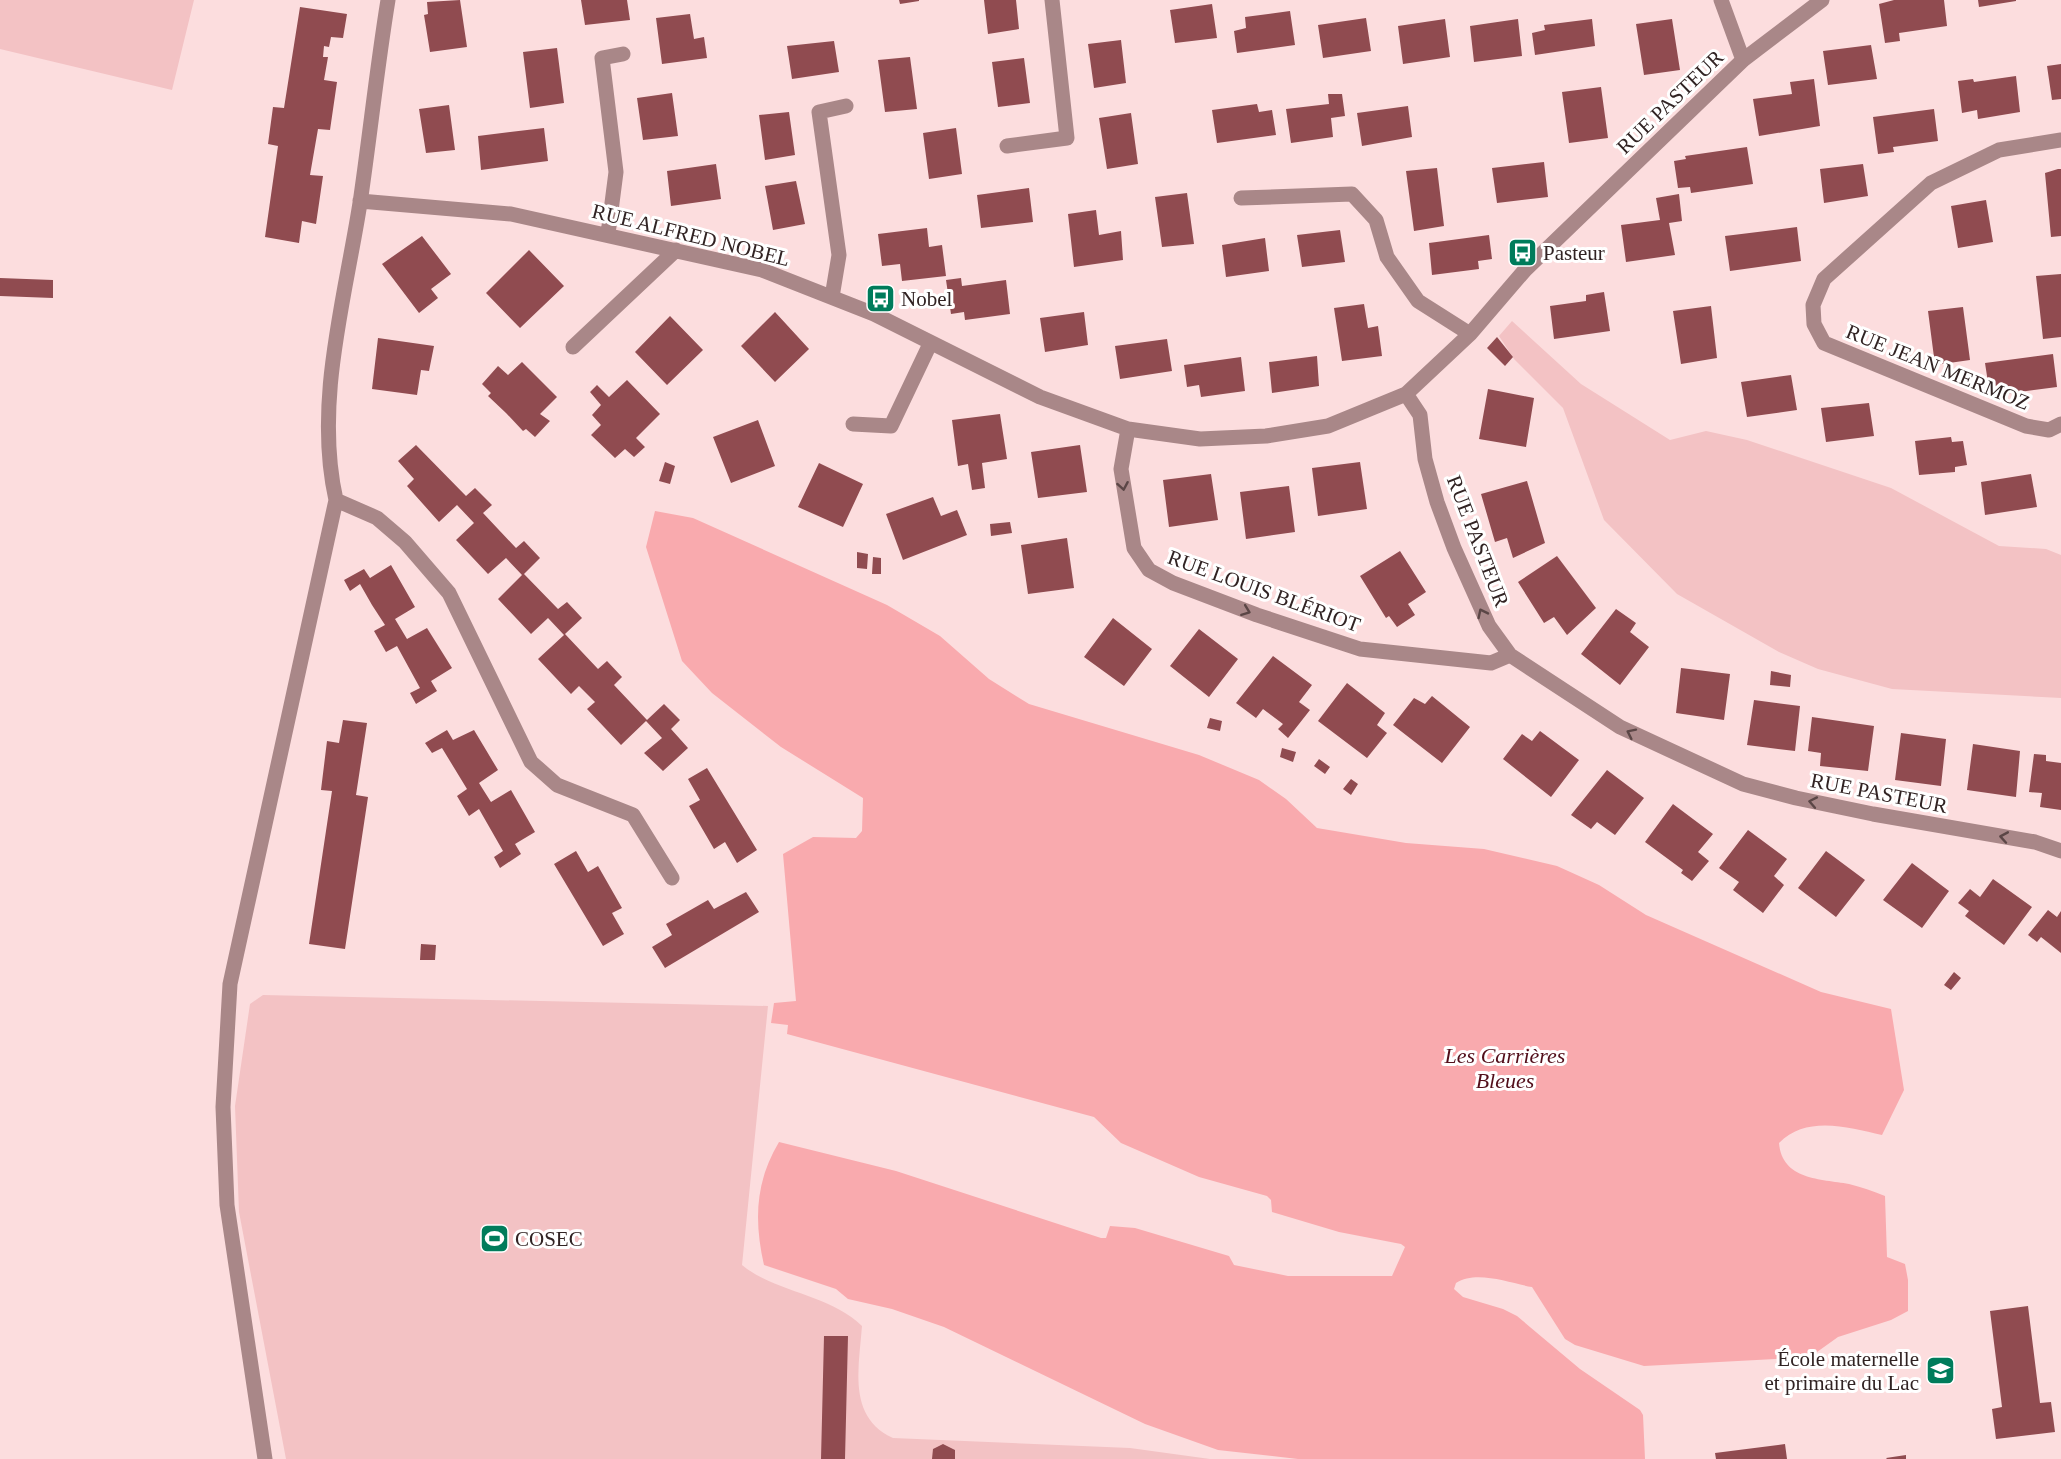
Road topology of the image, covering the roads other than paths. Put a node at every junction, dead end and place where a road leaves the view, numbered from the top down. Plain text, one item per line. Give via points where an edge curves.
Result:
1 (388, 0) edge
2 (1052, 0) edge
3 (1721, 0) edge
4 (1822, 0) edge
5 (623, 54) dead end
6 (1743, 60) junction
7 (846, 106) dead end
8 (2061, 140) edge
9 (1007, 146) dead end
10 (1241, 198) dead end
11 (360, 201) junction
12 (608, 234) junction
13 (676, 250) junction
14 (832, 297) junction
15 (1470, 334) junction
16 (930, 344) junction
17 (573, 346) dead end
18 (1406, 394) junction
19 (854, 424) dead end
20 (2061, 424) edge
21 (1128, 429) junction
22 (336, 500) junction
23 (1510, 655) junction
24 (2061, 851) edge
25 (672, 878) dead end
26 (265, 1459) edge

1 - 11 street
2 - 9 street via 1067,138
3 - 6 street, RUE PASTEUR
4 - 6 street, RUE PASTEUR
5 - 12 street via 602,58 616,172
6 - 15 street, RUE PASTEUR via 1525,270
7 - 14 street via 819,112 839,255
8 - 20 street, RUE JEAN MERMOZ via 1999,150 1931,183 1824,279 1813,304 1814,324 1824,343 2026,426 2049,430
10 - 15 street via 1352,194 1376,220 1387,257 1418,301
11 - 12 street, RUE ALFRED NOBEL via 511,214
11 - 22 street via 329,413 328,466
12 - 13 street, RUE ALFRED NOBEL
13 - 14 street, RUE ALFRED NOBEL via 762,270
13 - 17 street
14 - 16 street, RUE ALFRED NOBEL
15 - 18 street, RUE PASTEUR
16 - 19 street via 891,426
16 - 21 street, RUE ALFRED NOBEL via 1040,397
18 - 21 street, RUE ALFRED NOBEL via 1328,426 1266,436 1200,439
23 -> 18 street, RUE PASTEUR via 1489,626 1454,548 1425,459 1420,415
21 -> 23 street, RUE LOUIS BLÉRIOT via 1120,469 1134,548 1149,570 1257,615 1360,649 1491,663
22 - 25 street via 377,518 405,542 449,592 531,762 557,785 633,815
22 - 26 street via 230,984 223,1107 227,1205
24 -> 23 street, RUE PASTEUR via 2035,842 1862,812 1743,784 1620,727

